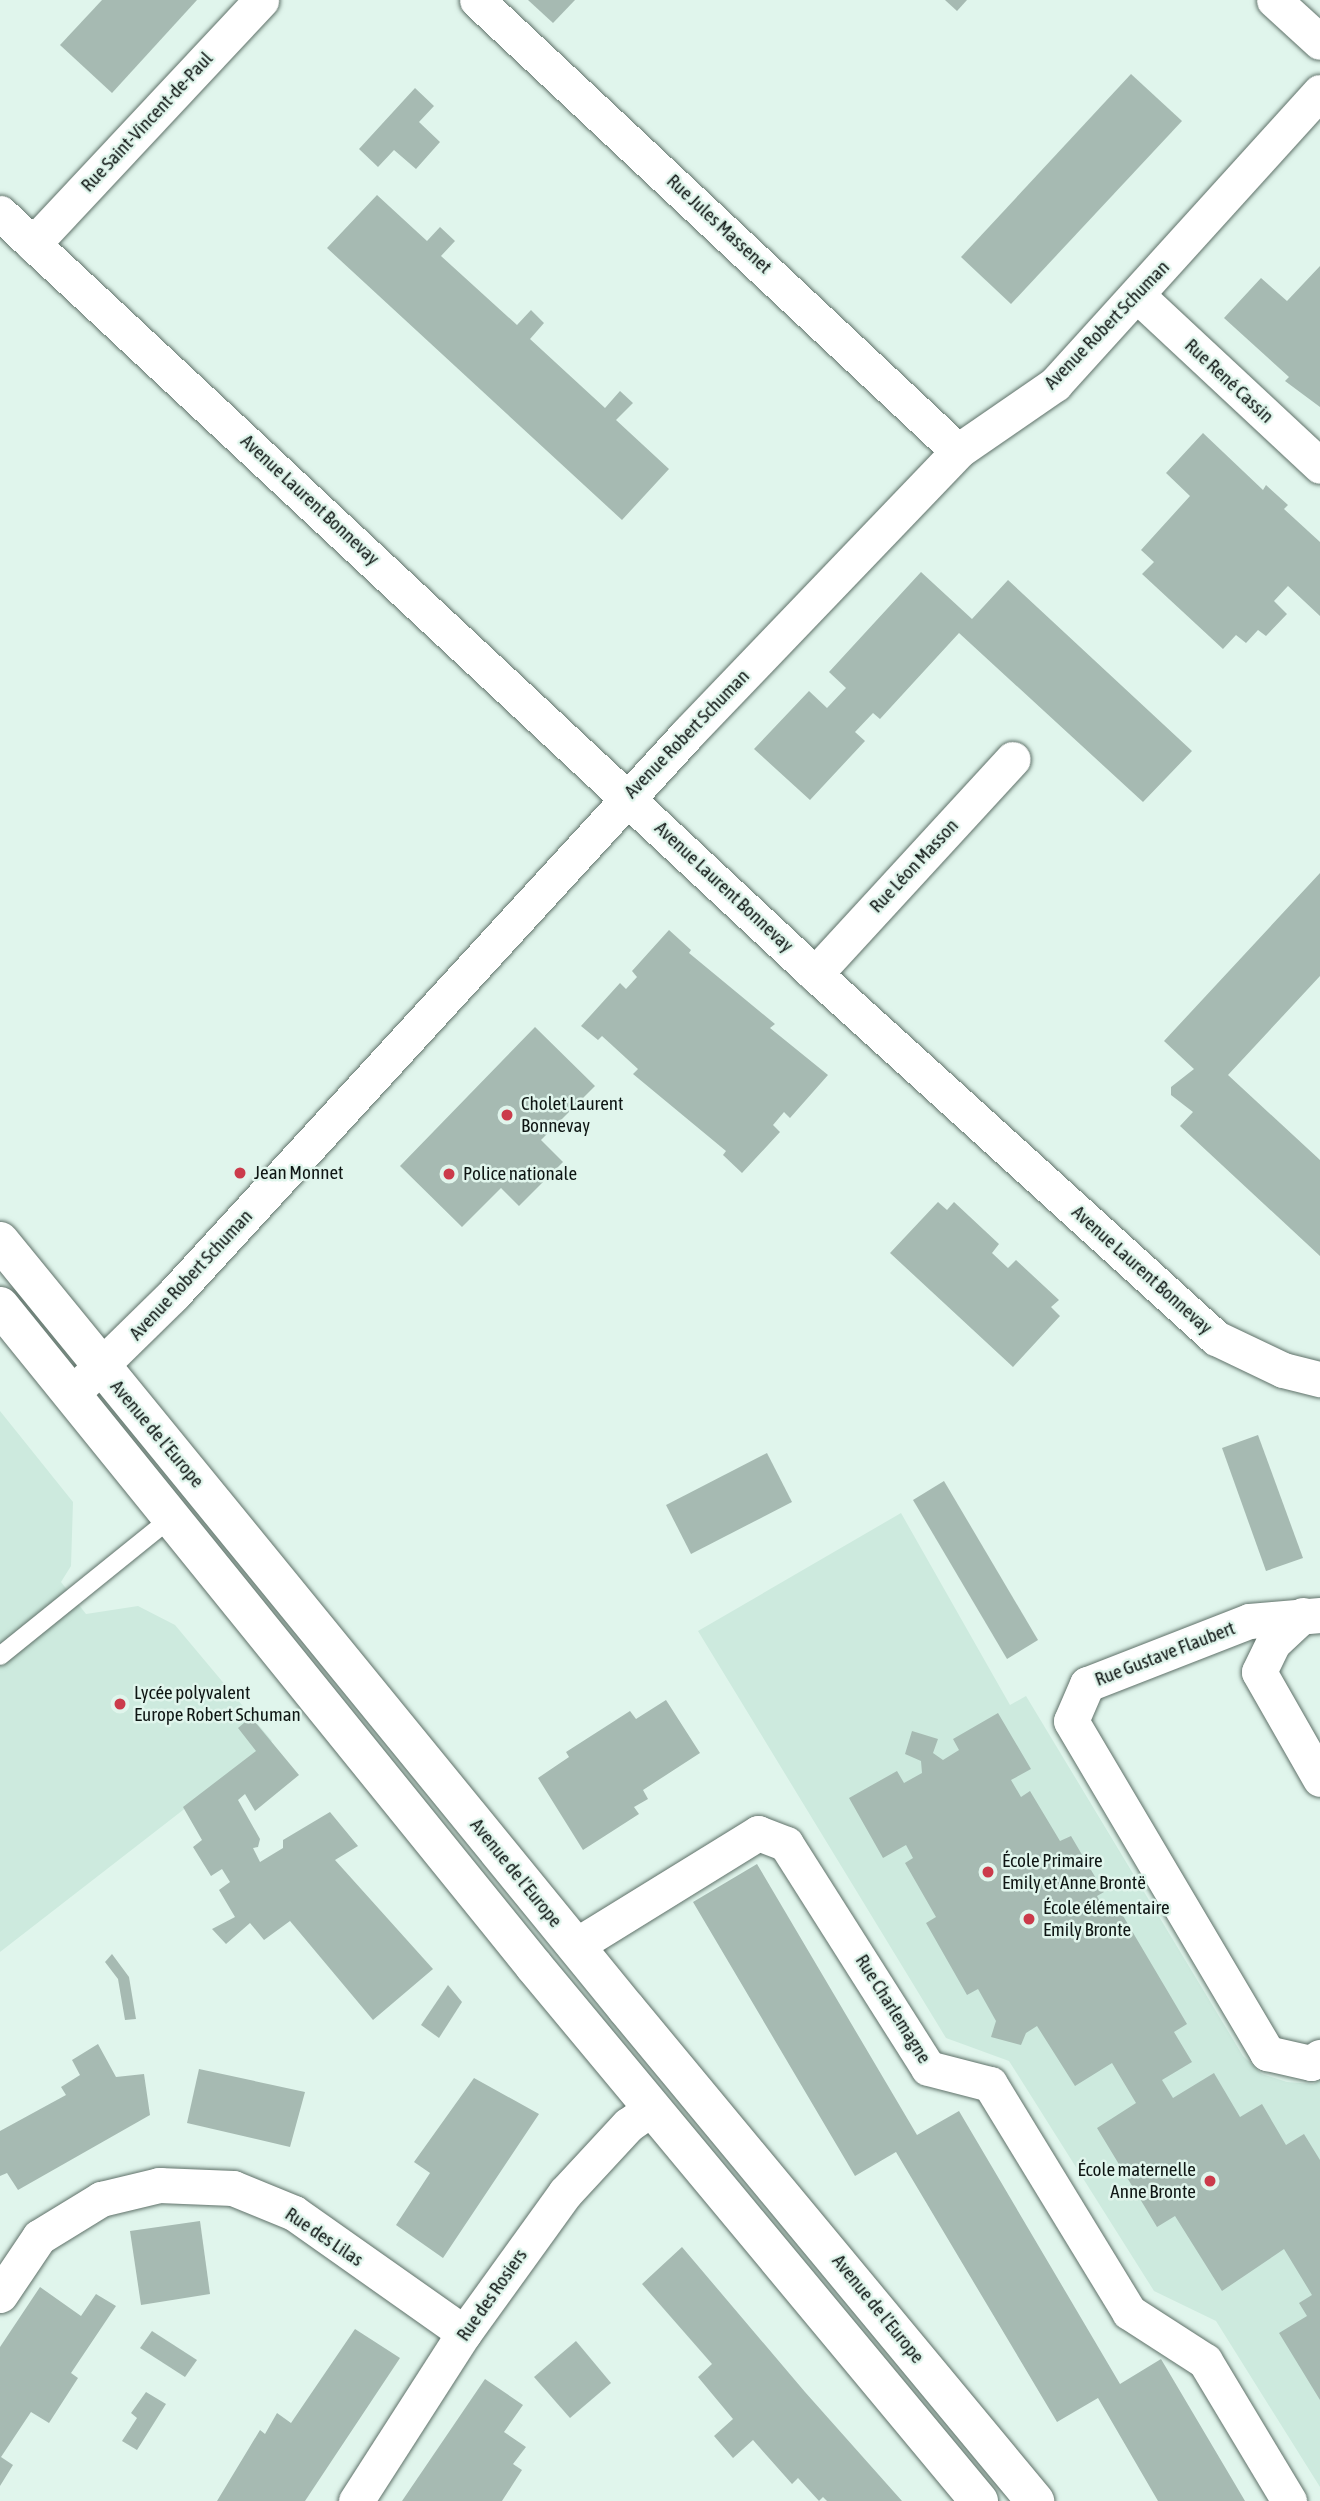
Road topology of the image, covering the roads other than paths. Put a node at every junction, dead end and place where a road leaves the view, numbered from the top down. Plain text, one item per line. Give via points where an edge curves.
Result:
1 (261, 0) edge
2 (477, 0) edge
3 (1274, 0) edge
4 (1320, 42) edge
5 (1320, 92) edge
6 (0, 213) edge
7 (33, 244) junction
8 (1138, 296) junction
9 (958, 450) junction
10 (1320, 466) edge
11 (1013, 759) dead end
12 (627, 797) junction
13 (815, 974) junction
14 (0, 1241) edge
15 (0, 1307) edge
16 (102, 1368) junction
17 (1320, 1378) edge
18 (70, 1393) junction
19 (172, 1517) junction
20 (1312, 1615) edge
21 (0, 1656) edge
22 (1320, 1779) edge
23 (575, 1946) junction
24 (1320, 2057) edge
25 (651, 2109) junction
26 (0, 2295) edge
27 (464, 2333) junction
28 (356, 2501) edge
29 (979, 2501) edge
30 (1035, 2501) edge
31 (1289, 2501) edge

1 - 7 street, Rue Saint-Vincent-de-Paul
2 - 9 street, Rue Jules Massenet
3 - 4 street
5 - 8 street, Avenue Robert Schuman
6 - 7 street, Avenue Laurent Bonnevay
7 - 12 street, Avenue Laurent Bonnevay
8 - 9 street, Avenue Robert Schuman via 1055,384
8 - 10 street, Rue René Cassin
9 - 12 street, Avenue Robert Schuman
11 - 13 street, Rue Léon Masson
12 - 13 street, Avenue Laurent Bonnevay
12 - 16 street, Avenue Robert Schuman
13 - 17 street, Avenue Laurent Bonnevay via 1216,1338 1283,1370
14 - 16 main road, Avenue de l’Europe
15 - 18 main road
16 - 18 street, Avenue Robert Schuman
16 - 23 main road, Avenue de l’Europe
18 - 19 main road
19 - 21 lane
19 - 25 main road
20 - 22 street, Rue Gustave Flaubert via 1273,1643 1259,1672
20 - 24 street, Rue Gustave Flaubert via 1249,1621 1087,1684 1071,1721 1267,2053 1311,2063
23 - 30 main road, Avenue de l’Europe
23 - 31 street, Rue Charlemagne via 758,1833 786,1844 928,2068 990,2084 1129,2312 1205,2361
25 - 27 street, Rue des Rosiers via 628,2125 565,2193
25 - 29 main road
26 - 27 street, Rue des Lilas via 39,2237 101,2199 159,2185 233,2188 294,2213
27 - 28 street, Rue des Rosiers

